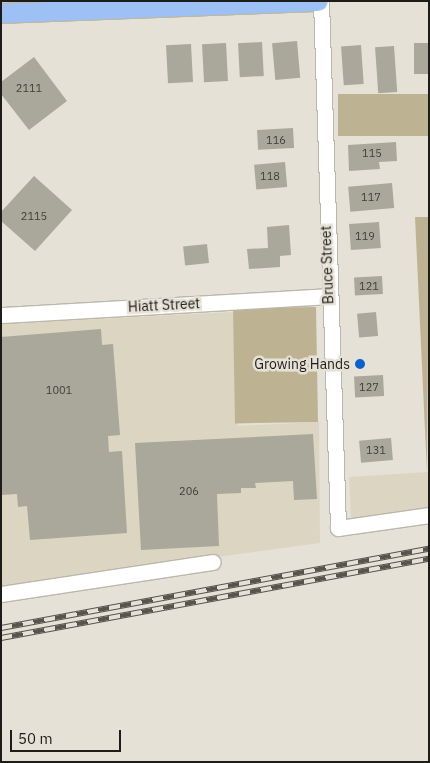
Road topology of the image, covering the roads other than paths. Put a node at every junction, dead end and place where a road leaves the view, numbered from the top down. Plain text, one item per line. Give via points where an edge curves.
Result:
1 (319, 1) edge
2 (243, 3) edge
3 (9, 9) edge
4 (328, 296) junction
5 (1, 315) edge
6 (429, 515) edge
7 (213, 562) dead end
8 (1, 594) edge

1 - 2 main road
1 - 4 street, Bruce Street
2 - 3 main road
4 - 5 street, Hiatt Street
4 - 6 street, Bruce Street via 338,528
7 - 8 street

